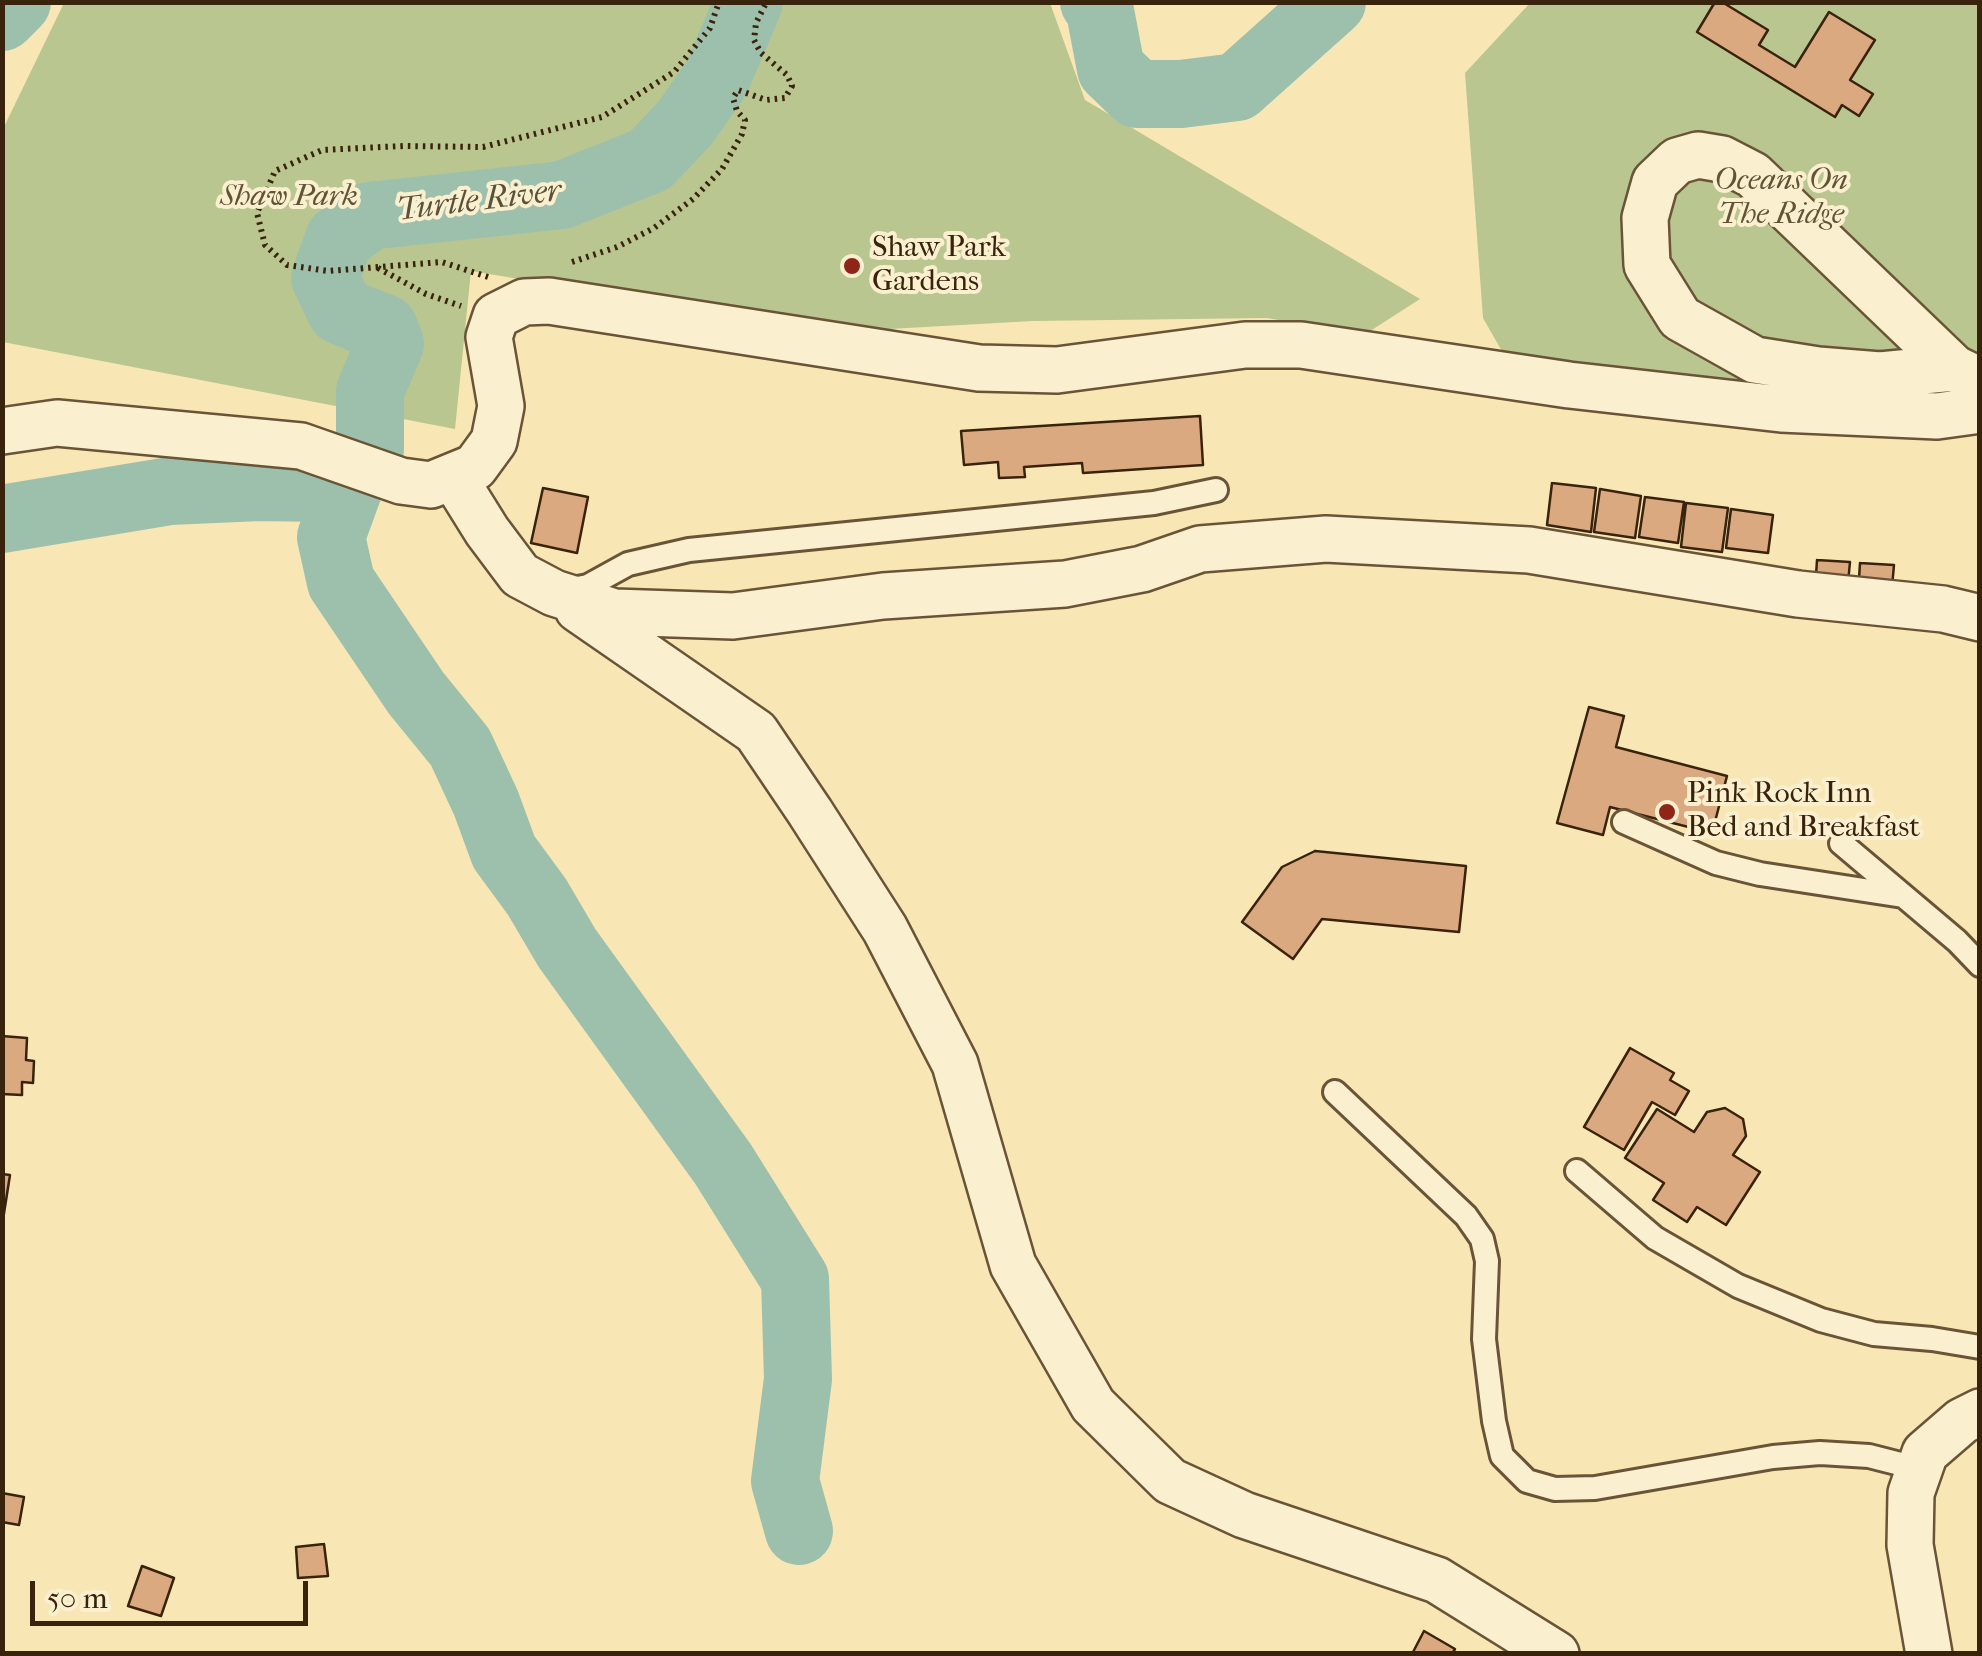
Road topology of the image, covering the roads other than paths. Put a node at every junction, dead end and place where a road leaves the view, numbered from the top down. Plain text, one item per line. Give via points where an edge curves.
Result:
1 (1967, 374) edge
2 (1980, 410) edge
3 (2, 431) edge
4 (454, 478) junction
5 (1216, 490) dead end
6 (554, 593) junction
7 (1980, 618) edge
8 (1624, 822) dead end
9 (1841, 843) dead end
10 (1903, 896) junction
11 (1980, 965) edge
12 (1335, 1092) dead end
13 (1578, 1171) dead end
14 (1980, 1347) edge
15 (1980, 1412) edge
16 (1920, 1469) junction
17 (1556, 1654) edge
18 (1929, 1654) edge

1 - 1 street via 1753,175 1698,155 1677,161 1655,182 1645,218 1648,265 1680,318 1755,360 1880,375
2 - 4 street via 1937,416 1782,409 1301,346 1245,345 1057,370 979,368 564,301 499,299 489,337 501,406 494,442 475,467
3 - 4 street via 57,423 301,446 401,481 431,485
4 - 6 street via 520,575
5 - 6 lane via 1154,503 689,550 628,564 588,586
6 - 7 street via 614,612 733,616 883,596 1065,584 1200,549 1326,540 1530,550
6 - 17 street via 756,732 810,812 885,929 955,1064 1013,1264 1092,1405 1170,1482 1244,1515 1438,1580
8 - 10 lane via 1716,863
9 - 10 lane
10 - 11 lane
12 - 16 lane via 1482,1239 1494,1421 1502,1456 1527,1481 1555,1489 1595,1488 1820,1454 1869,1456
13 - 14 lane via 1655,1238 1738,1286 1874,1334
15 - 16 street via 1924,1454
16 - 18 street via 1911,1493 1910,1545

